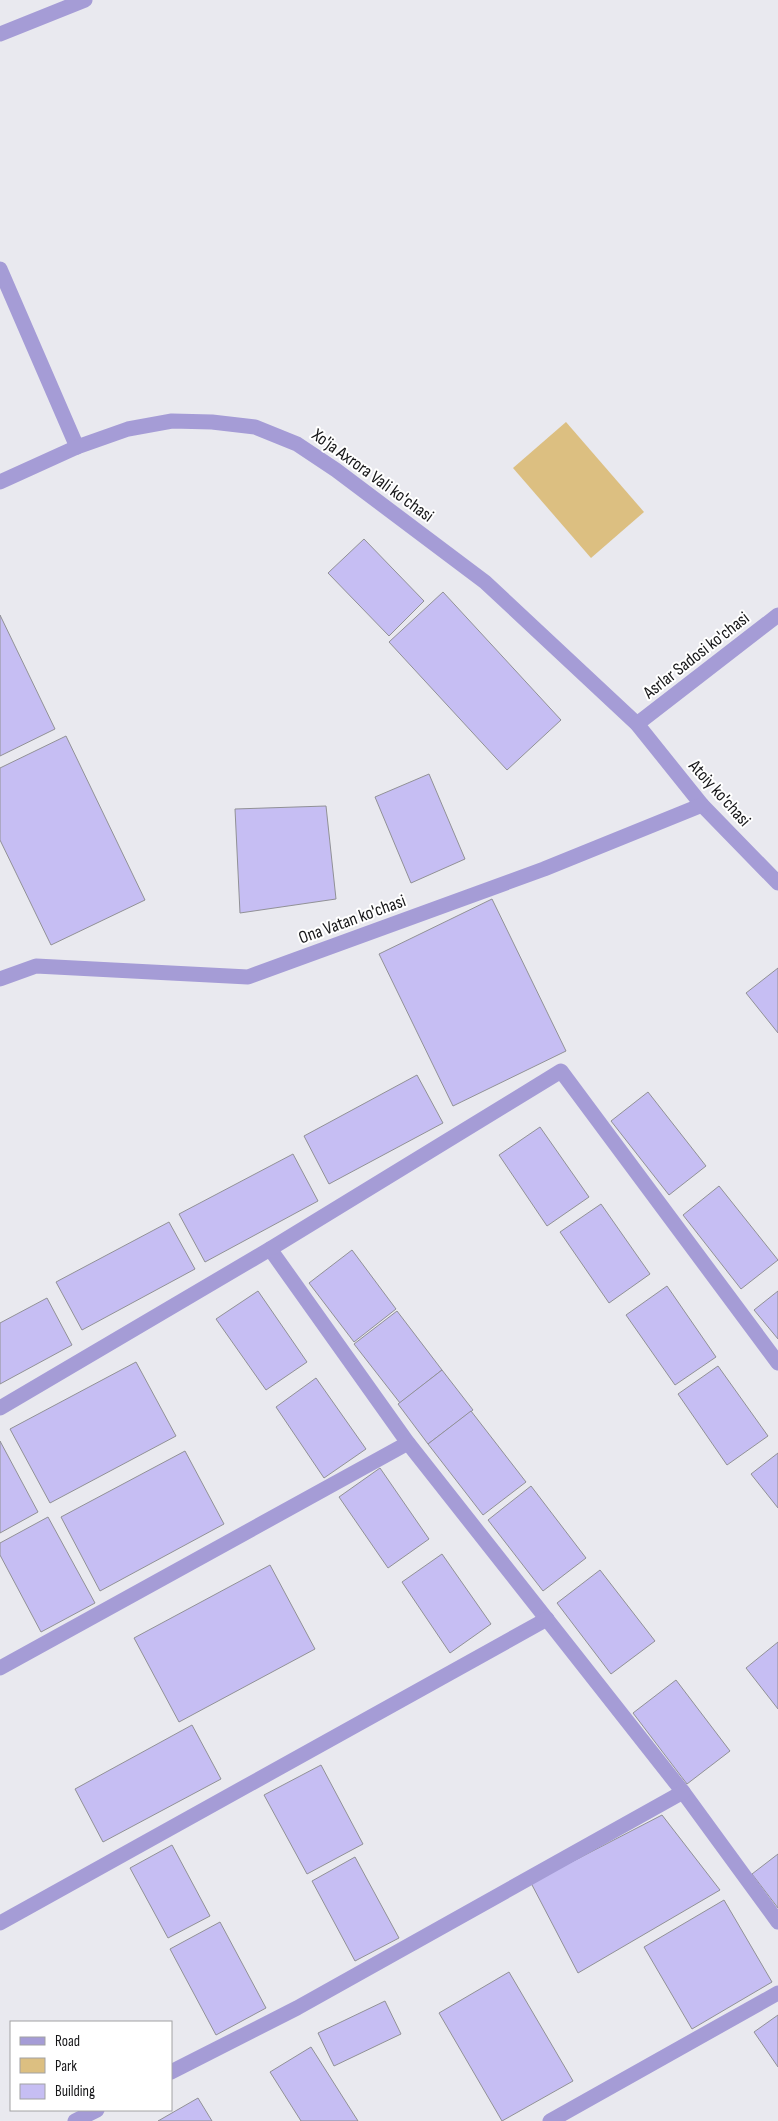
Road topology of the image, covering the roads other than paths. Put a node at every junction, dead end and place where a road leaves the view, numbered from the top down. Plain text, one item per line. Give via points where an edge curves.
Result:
1 (85, 0) edge
2 (0, 34) edge
3 (0, 269) edge
4 (77, 447) junction
5 (0, 482) edge
6 (778, 615) edge
7 (637, 724) junction
8 (702, 805) junction
9 (778, 883) edge
10 (0, 979) edge
11 (270, 1249) junction
12 (778, 1363) edge
13 (0, 1408) edge
14 (408, 1443) junction
15 (547, 1619) junction
16 (0, 1668) edge
17 (683, 1792) junction
18 (0, 1922) edge
19 (778, 1922) edge
20 (778, 1993) edge
21 (172, 2071) edge
22 (95, 2111) edge
23 (75, 2121) edge
24 (550, 2121) edge

1 - 2 street
3 - 4 street
4 - 5 street, Xo'ja Axrora Vali ko'chasi
4 - 7 street, Xo'ja Axrora Vali ko'chasi via 128,429 172,421 255,427 297,444 486,582
6 - 7 street, Asrlar Sadosi ko'chasi
7 - 8 street, Atoiy ko'chasi
8 - 9 street, Atoiy ko'chasi
8 - 10 street, Ona Vatan ko'chasi via 544,869 248,977 36,966
11 - 12 street via 561,1071
11 - 13 street
11 - 14 street
14 - 15 street
14 - 16 street
15 - 17 street
15 - 18 street
17 - 19 street
17 - 21 street via 297,2008
20 - 24 street
22 - 23 street

